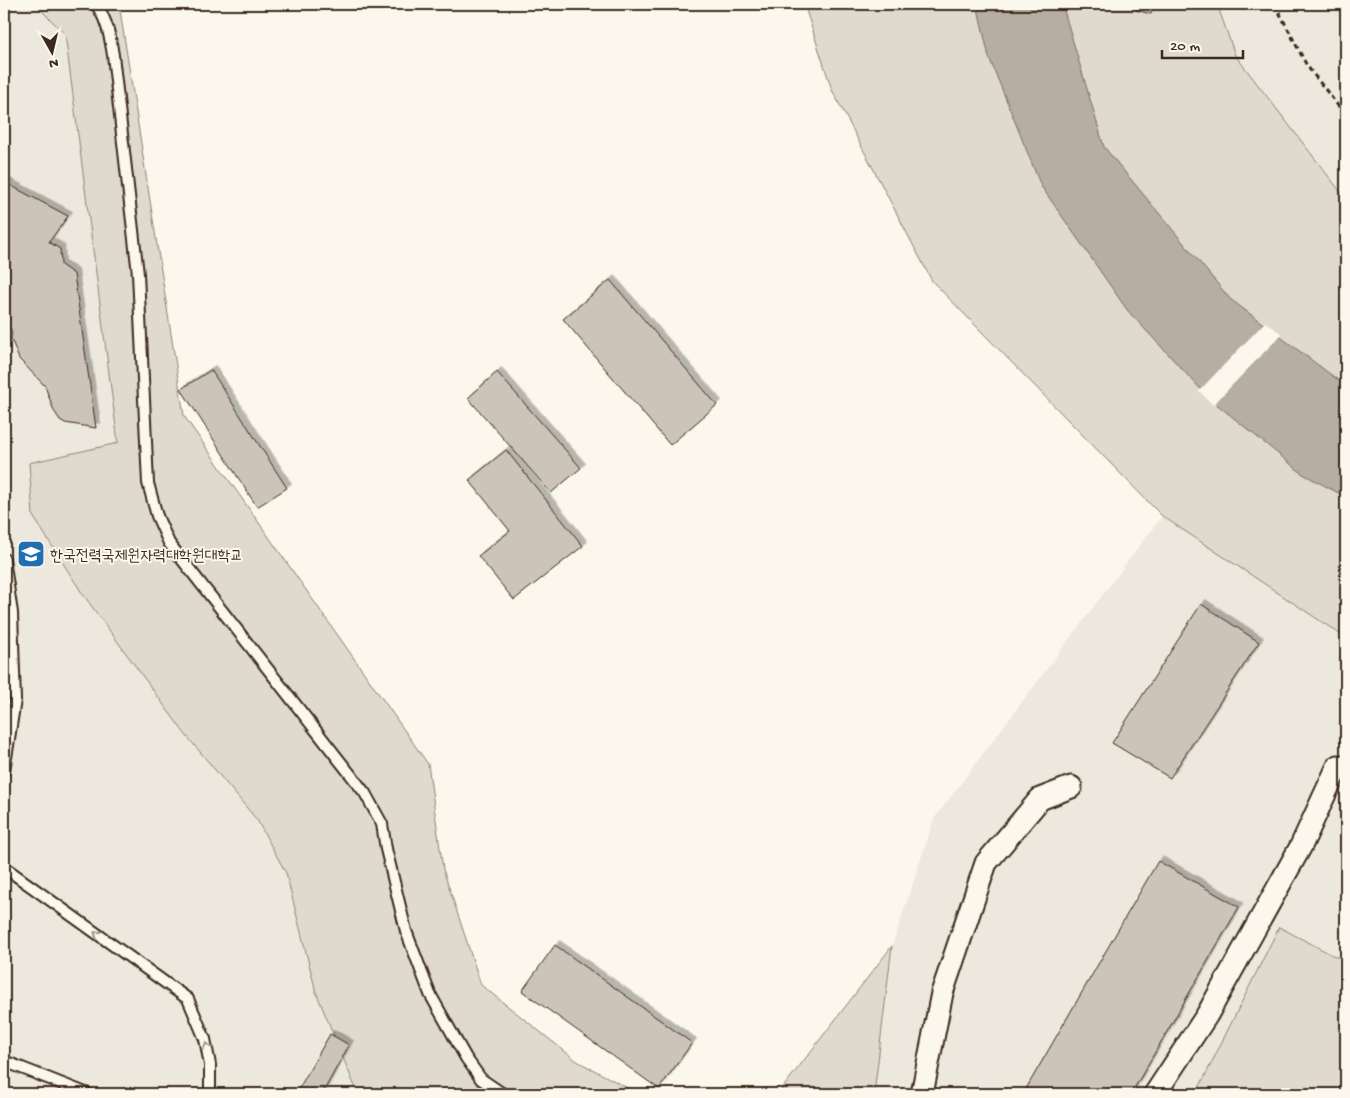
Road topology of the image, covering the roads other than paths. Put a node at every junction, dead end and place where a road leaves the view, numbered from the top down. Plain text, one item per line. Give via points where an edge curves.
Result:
1 (96, 4) edge
2 (4, 559) edge
3 (1338, 766) dead end
4 (4, 771) edge
5 (1071, 787) dead end
6 (4, 867) edge
7 (4, 1061) edge
8 (88, 1094) edge
9 (210, 1094) edge
10 (503, 1094) edge
11 (922, 1094) edge
12 (1155, 1094) edge

1 - 10 lane via 110,30 113,55 138,274 148,483 157,516 169,543 365,793 382,824 406,931 430,994 481,1079
2 - 4 lane via 12,613 15,700
3 - 12 street via 1296,855 1206,1015
5 - 11 street via 1040,799 986,863 942,993
9 -> 6 lane via 206,1039 188,999
7 - 8 lane

